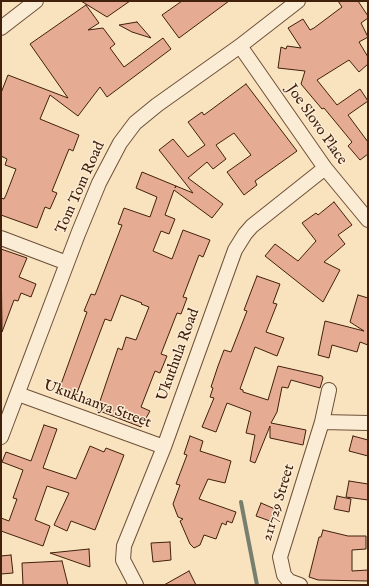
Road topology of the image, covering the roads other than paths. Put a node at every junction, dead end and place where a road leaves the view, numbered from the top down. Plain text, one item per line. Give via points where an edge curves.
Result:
1 (36, 1) edge
2 (298, 1) edge
3 (1, 28) edge
4 (240, 46) junction
5 (325, 168) junction
6 (368, 220) edge
7 (1, 238) edge
8 (67, 263) junction
9 (329, 390) dead end
10 (18, 394) junction
11 (322, 422) junction
12 (368, 423) edge
13 (1, 438) edge
14 (164, 448) junction
15 (136, 585) edge
16 (300, 585) edge

1 - 3 street
2 - 4 street, Tom Tom Road
4 - 5 street, Joe Slovo Place
4 - 8 street, Tom Tom Road via 157,105 136,123 120,143 99,183
5 - 6 street, Joe Slovo Place
5 - 14 street, Ukuthula Road via 252,226 235,250
7 - 8 street
8 - 10 street, Tom Tom Road
9 - 11 street, 211729 Street
10 - 13 street, Tom Tom Road
10 - 14 street, Ukukhanya Street
11 - 12 street
11 - 16 street, 211729 Street via 280,557 284,576
14 - 15 street, Ukuthula Road via 124,546 123,560

